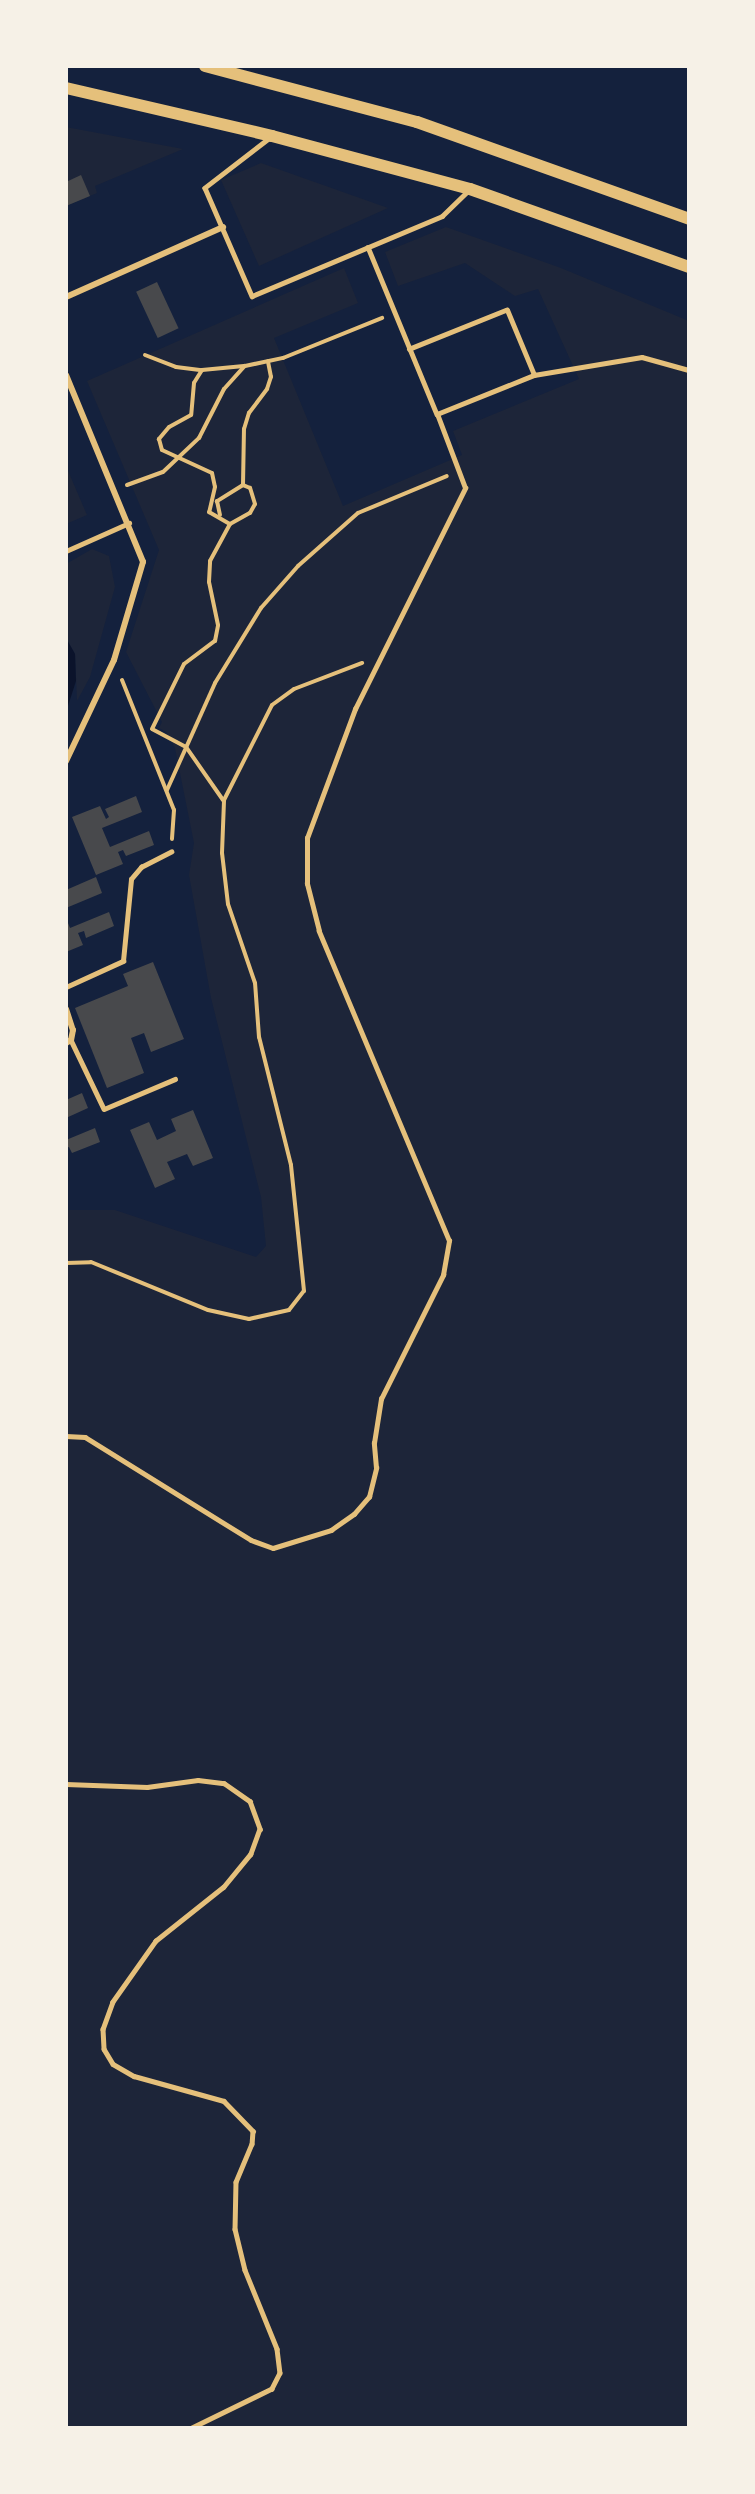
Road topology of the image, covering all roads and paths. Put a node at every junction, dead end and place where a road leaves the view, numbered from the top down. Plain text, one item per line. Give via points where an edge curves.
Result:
1 (205, 66) edge
2 (66, 88) edge
3 (272, 136) junction
4 (470, 189) junction
5 (689, 219) edge
6 (222, 227) junction
7 (368, 247) junction
8 (689, 267) edge
9 (66, 297) edge
10 (395, 313) junction
11 (410, 349) junction
12 (145, 355) dead end
13 (268, 361) junction
14 (245, 366) junction
15 (202, 370) junction
16 (689, 370) edge
17 (66, 375) edge
18 (534, 375) junction
19 (437, 414) junction
20 (178, 458) junction
21 (459, 471) junction
22 (243, 485) junction
23 (115, 490) junction
24 (220, 515) junction
25 (129, 523) junction
26 (230, 524) junction
27 (66, 551) edge
28 (381, 656) junction
29 (114, 660) junction
30 (186, 747) junction
31 (66, 761) edge
32 (167, 790) junction
33 (224, 800) junction
34 (171, 852) joint
35 (66, 987) edge
36 (66, 1009) edge
37 (69, 1042) edge
38 (175, 1079) dead end
39 (66, 1263) edge
40 (66, 1436) edge
41 (66, 1784) edge
42 (192, 2428) edge

1 - 5 main road via 417,122
2 - 3 main road
3 - 4 main road
3 - 6 lane via 205,188
4 - 7 lane via 442,216
4 - 8 main road
6 - 7 lane via 252,296
6 - 9 street
7 - 10 lane
10 - 11 lane
10 - 13 path
11 - 18 lane via 507,310
11 - 19 lane
12 - 15 path via 176,367
13 - 14 path
13 - 22 path via 271,376 267,389 249,413 244,429
14 - 15 path
14 - 20 path via 224,389 199,438
15 - 20 path via 194,383 191,415 169,427 159,439 162,450
16 - 18 lane via 642,357
17 - 23 street
18 - 19 lane
19 - 21 lane
20 - 23 path via 162,472
20 - 24 path via 212,473 215,487 209,512
21 - 28 lane via 465,488 461,501
21 - 30 path via 358,513 298,566 261,608 215,683
22 - 24 path via 217,501
22 - 26 path via 250,488 255,504 242,520
23 - 25 street
24 - 26 path
25 - 27 lane
25 - 29 street via 143,562
26 - 30 path via 210,561 209,582 218,625 215,641 184,663 152,729
28 - 33 path via 294,689 272,705
28 - 40 lane via 355,709 307,838 307,884 323,940 449,1241 443,1275 381,1399 374,1443 376,1468 369,1497 354,1514 331,1530 273,1548 251,1540 85,1437
29 - 31 street
29 - 32 path
30 - 32 path
30 - 33 path
32 - 34 path via 174,810
33 - 39 path via 222,853 228,904 255,984 259,1037 291,1164 304,1291 289,1310 249,1319 208,1310 91,1262
34 - 35 lane via 141,867 131,879 123,960
36 - 37 street via 73,1030
37 - 38 lane via 104,1109
41 - 42 lane via 147,1787 198,1780 224,1783 250,1801 260,1829 250,1854 224,1887 156,1941 112,2002 103,2029 104,2049 113,2064 134,2076 224,2101 253,2130 252,2144 236,2182 234,2229 245,2270 277,2349 280,2373 272,2389

